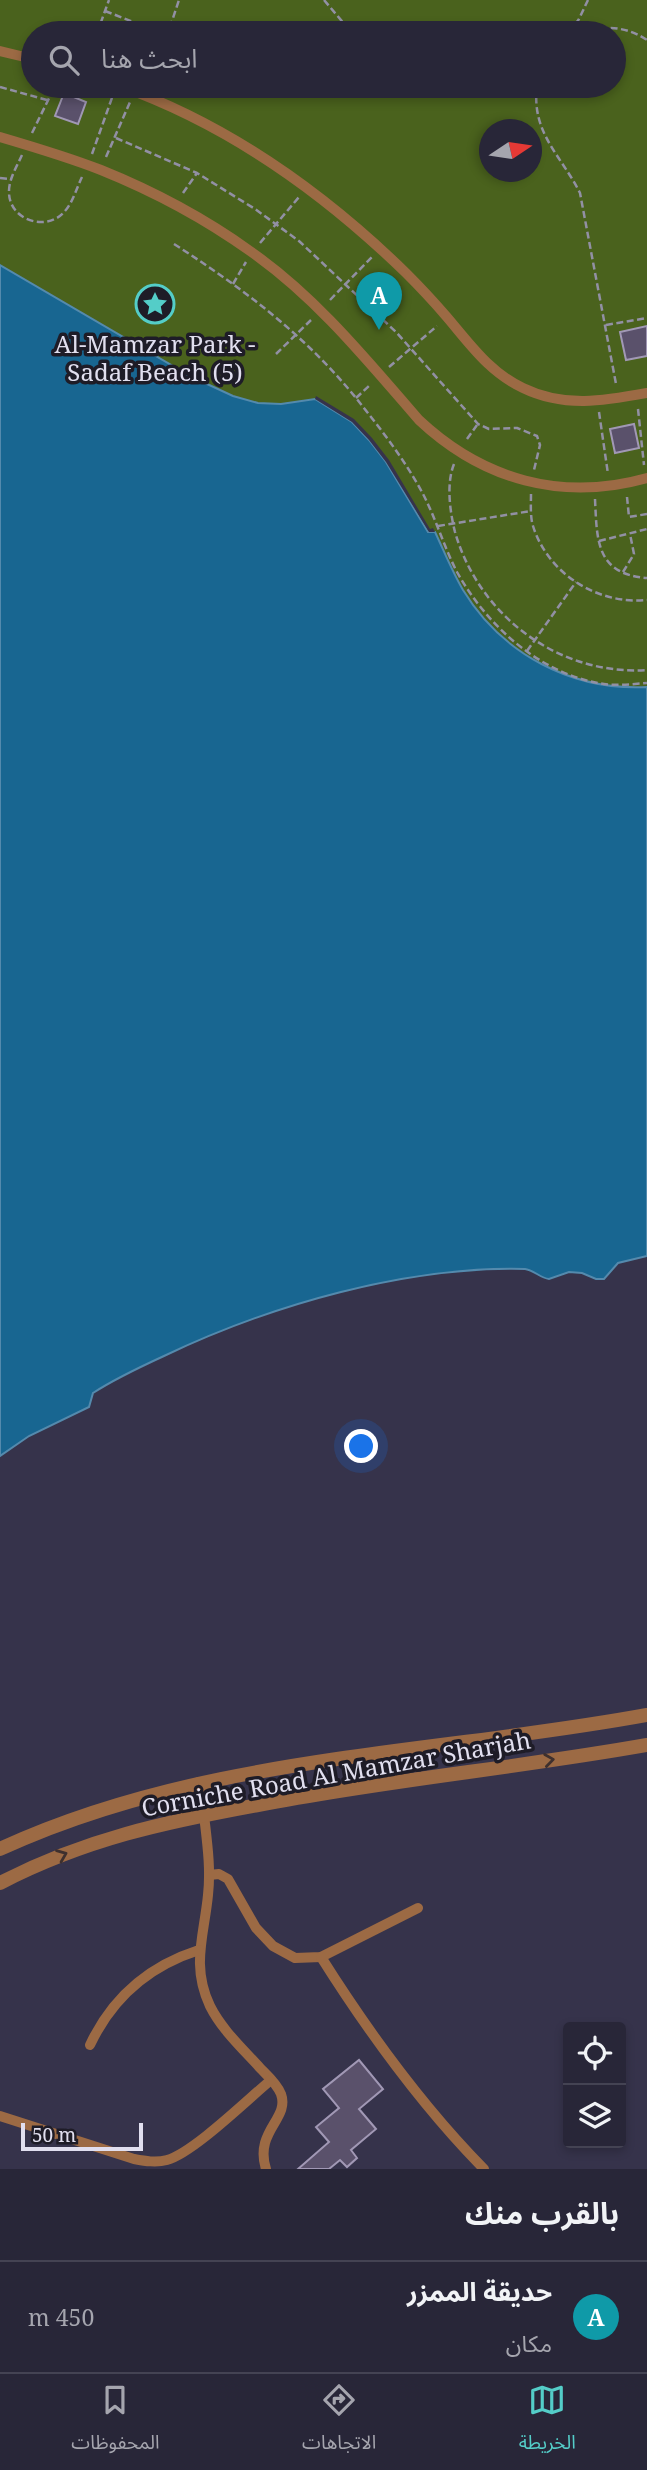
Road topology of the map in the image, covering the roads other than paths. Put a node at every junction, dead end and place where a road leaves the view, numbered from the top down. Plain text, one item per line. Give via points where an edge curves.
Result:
1 (0, 51) edge
2 (21, 56) edge
3 (148, 98) edge
4 (0, 136) edge
5 (642, 394) edge
6 (647, 478) edge
7 (647, 1715) edge
8 (647, 1745) edge
9 (200, 1784) junction
10 (204, 1815) junction
11 (0, 1849) edge
12 (209, 1875) junction
13 (0, 1883) edge
14 (418, 1908) dead end
15 (199, 1950) junction
16 (321, 1956) junction
17 (90, 2045) dead end
18 (271, 2080) junction
19 (0, 2116) edge
20 (266, 2169) edge
21 (484, 2169) edge

1 - 2 lane
3 - 5 lane via 234,140 307,187 408,275 479,357 506,379 536,394 565,401
4 - 6 lane via 100,170 175,205 252,252 320,311 433,434 496,471 531,484 594,489
7 - 9 street, Corniche Road Al Mamzar Sharjah via 367,1754
10 -> 8 street, Corniche Road Al Mamzar Sharjah
9 - 10 street
9 - 11 street, Corniche Road Al Mamzar Sharjah via 100,1810
10 - 12 lane
13 -> 10 street, Corniche Road Al Mamzar Sharjah via 108,1838
12 - 15 lane
12 - 16 lane via 228,1879 256,1928 280,1952 295,1958
14 - 16 lane
15 - 17 lane via 156,1968 128,1989 106,2015
15 - 18 lane via 201,1979 211,2007 226,2031
16 - 21 lane via 403,2077
18 - 19 lane via 186,2151 166,2160 134,2159
18 - 20 lane via 283,2105 264,2143

